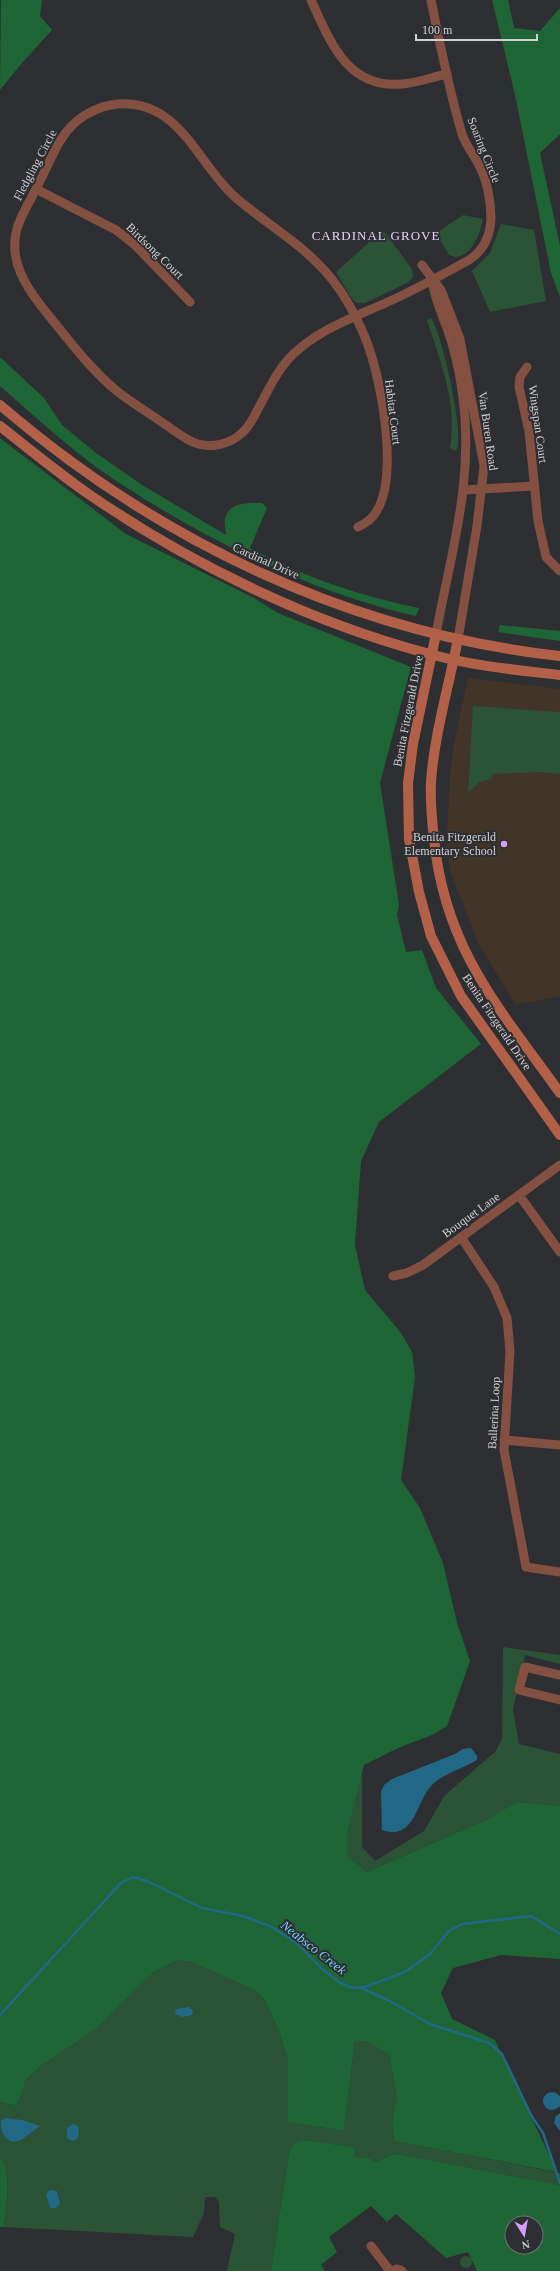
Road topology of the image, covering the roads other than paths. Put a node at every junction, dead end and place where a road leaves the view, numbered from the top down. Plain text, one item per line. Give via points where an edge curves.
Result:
1 (311, 0) edge
2 (431, 0) edge
3 (447, 74) junction
4 (36, 189) junction
5 (422, 265) dead end
6 (432, 279) junction
7 (190, 302) dead end
8 (355, 317) junction
9 (527, 367) dead end
10 (0, 404) edge
11 (0, 426) edge
12 (534, 486) junction
13 (482, 489) junction
14 (464, 490) junction
15 (358, 527) dead end
16 (560, 571) edge
17 (436, 634) junction
18 (458, 639) junction
19 (432, 655) junction
20 (560, 656) edge
21 (454, 660) junction
22 (560, 675) edge
23 (560, 1093) edge
24 (560, 1135) edge
25 (560, 1165) edge
26 (519, 1195) junction
27 (461, 1237) junction
28 (560, 1252) edge
29 (393, 1276) dead end
30 (504, 1440) junction
31 (560, 1444) edge
32 (560, 1572) edge
33 (560, 1675) edge
34 (560, 1700) edge
35 (371, 2246) dead end
36 (390, 2271) edge
37 (402, 2271) edge

1 - 3 street via 338,53 355,72 384,83 402,84
2 - 3 street, Soaring Circle
3 - 6 street, Soaring Circle via 463,135 485,180 491,220 486,241 479,252
4 - 7 street, Birdsong Court via 116,230 135,245
4 - 8 street, Fledgling Circle via 62,138 82,118 94,110 114,103 146,106 174,124 211,172 234,196 300,247 326,272
4 - 8 street, Fledgling Circle via 20,219 15,235 14,253 21,277 80,354 104,380 120,394 194,443 217,445 232,441 240,435 247,428 275,376 287,361 311,340
5 - 6 street, Van Buren Road
6 - 8 street, Fledgling Circle
6 - 13 street, Van Buren Road via 446,300 466,361 484,466
6 - 14 street, Van Buren Road via 455,354 463,395 467,459
8 - 15 street, Habitat Court via 368,345 381,392 386,434 385,485 382,498 373,518
9 - 12 street, Wingspan Court via 520,377 519,387 529,431
10 - 17 main road, Cardinal Drive via 52,448 102,485 222,555 321,599
11 - 19 main road via 86,492 199,561 315,615
12 - 13 street
12 - 16 street, Wingspan Court via 545,554 550,563
13 - 14 street
13 - 18 street, Van Buren Road
14 - 17 street, Van Buren Road
17 - 18 main road, Cardinal Drive
17 - 19 main road, Benita Fitzgerald Drive
18 - 20 main road, Cardinal Drive
18 - 21 main road, Benita Fitzgerald Drive
19 - 21 main road
19 - 24 main road, Benita Fitzgerald Drive via 413,744 408,783 409,838 423,909 440,957 461,996
21 - 22 main road
21 - 23 main road, Benita Fitzgerald Drive via 431,782 432,825 440,884 452,922 472,967
25 - 26 street, Bouquet Lane
26 - 27 street, Bouquet Lane
26 - 28 street
27 - 29 street, Bouquet Lane via 413,1271
27 - 30 street, Ballerina Loop via 494,1287 507,1318 510,1351
30 - 31 street
30 - 32 street, Ballerina Loop via 504,1456 526,1567
33 - 34 street via 525,1667 519,1690
35 - 36 street
36 - 37 street

